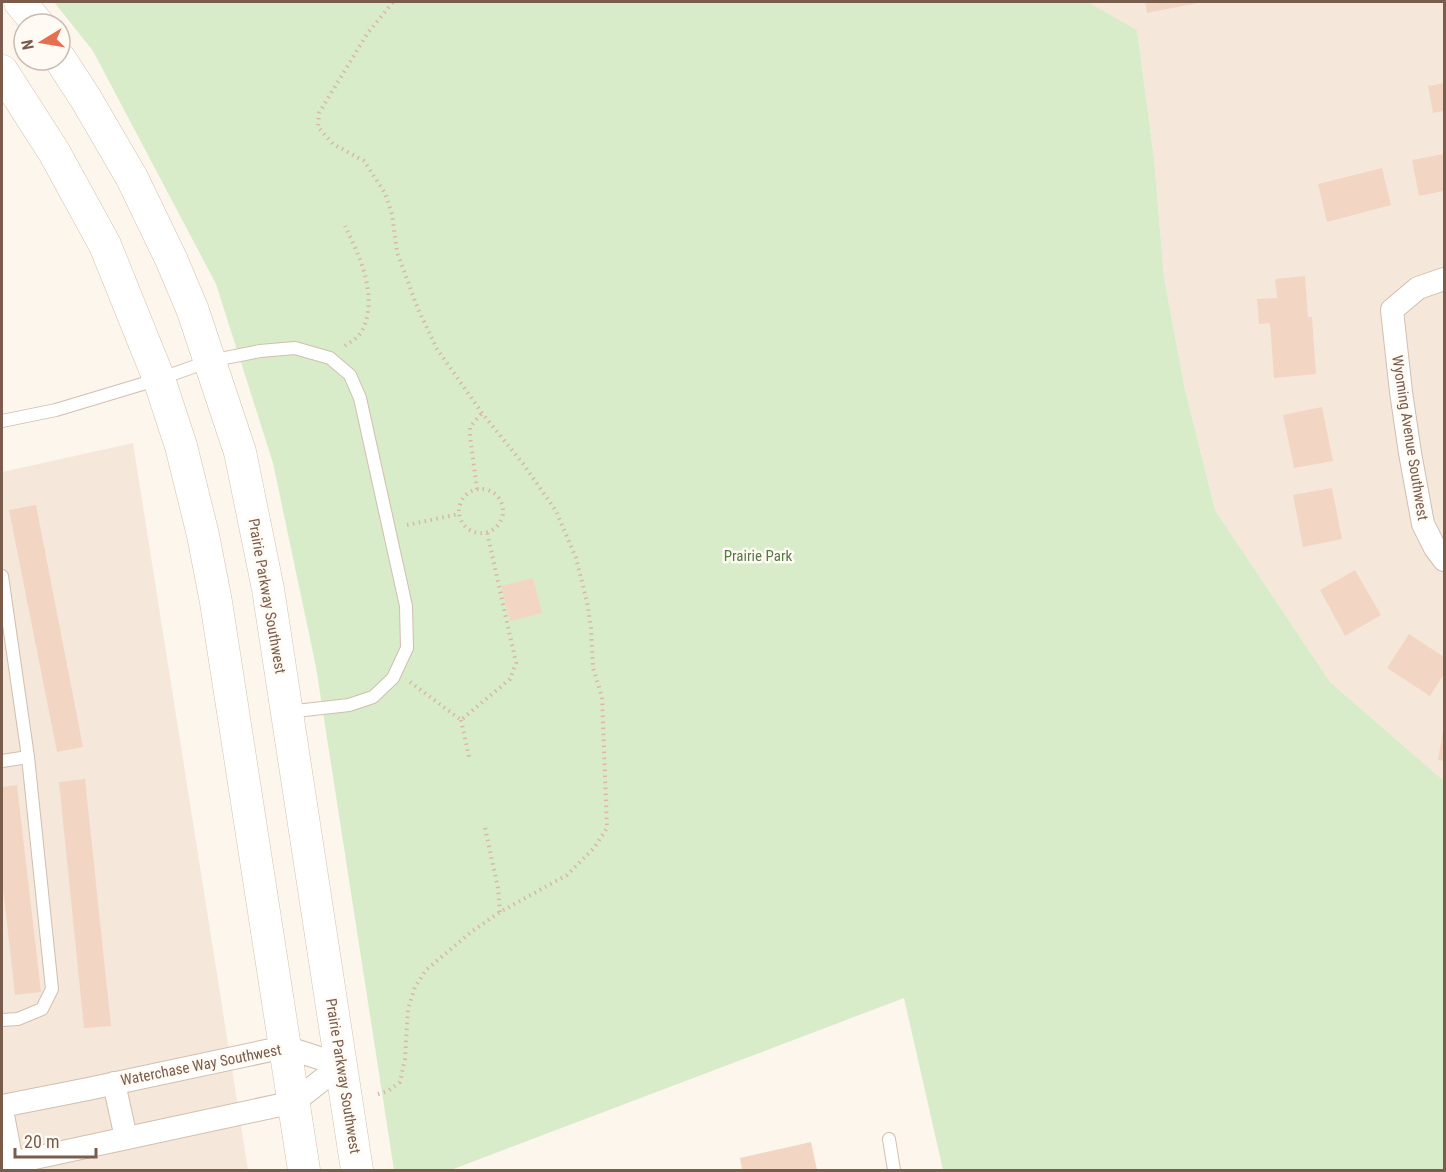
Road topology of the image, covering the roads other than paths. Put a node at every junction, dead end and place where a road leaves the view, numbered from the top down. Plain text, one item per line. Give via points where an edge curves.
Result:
1 (2, 71) edge
2 (68, 72) edge
3 (1444, 279) edge
4 (210, 361) junction
5 (159, 379) junction
6 (2, 422) edge
7 (1444, 561) edge
8 (2, 576) edge
9 (287, 712) junction
10 (28, 757) junction
11 (2, 761) edge
12 (2, 1020) edge
13 (285, 1047) junction
14 (341, 1065) junction
15 (114, 1083) junction
16 (294, 1102) junction
17 (2, 1106) edge
18 (2, 1110) edge
19 (126, 1138) junction
20 (889, 1139) dead end
21 (9, 1166) edge
22 (304, 1170) edge
23 (357, 1170) edge
24 (894, 1170) edge

1 - 5 street via 54,152 105,245
2 - 4 street, Prairie Parkway Southwest via 132,178 172,261
3 - 7 street, Wyoming Avenue Southwest via 1418,288 1392,310 1423,524
4 - 5 lane
4 - 9 street, Prairie Parkway Southwest via 240,452 268,589
4 - 9 lane via 295,348 330,358 350,375 360,398 406,606 407,648 393,678 373,697 349,705
5 - 6 lane
5 - 13 street via 181,446 214,590
8 - 10 lane
9 - 14 street, Prairie Parkway Southwest
10 - 11 lane
10 - 12 lane via 52,989 42,1009 18,1019
13 - 14 street, Waterchase Way Southwest
13 - 15 street, Waterchase Way Southwest
13 - 16 street
14 - 16 street
14 - 23 street, Prairie Parkway Southwest
15 - 17 street, Waterchase Way Southwest
15 - 19 street, Waterchase Way Southwest
16 - 19 street
16 - 22 street
18 - 21 street
19 - 21 street
20 - 24 lane

